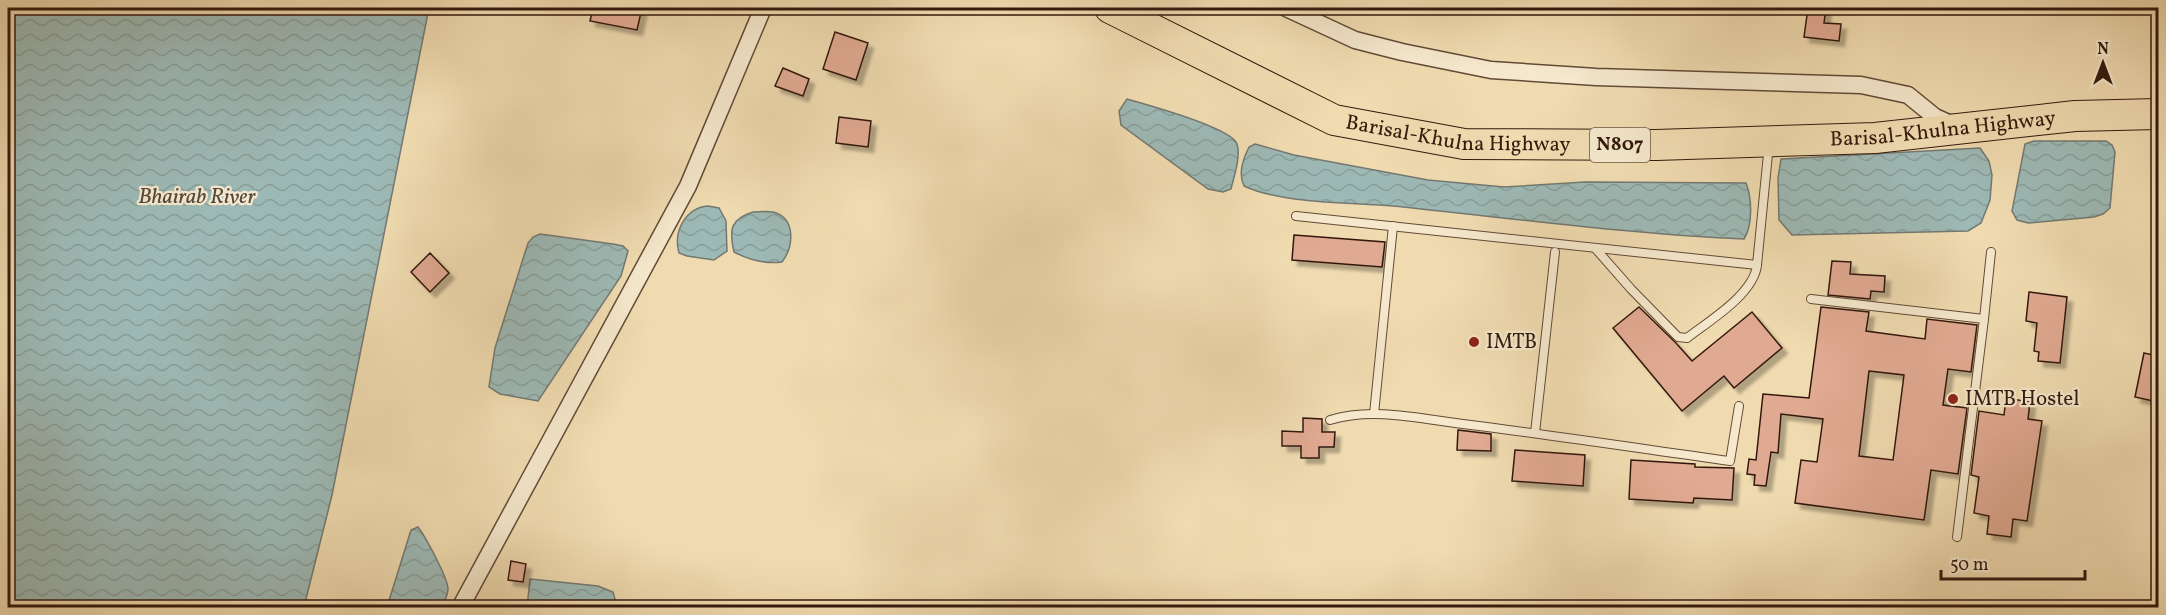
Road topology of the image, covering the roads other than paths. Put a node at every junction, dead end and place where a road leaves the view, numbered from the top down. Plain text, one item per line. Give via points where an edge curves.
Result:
1 (763, 8) edge
2 (1110, 8) edge
3 (1286, 8) edge
4 (2158, 114) edge
5 (1961, 129) junction
6 (1768, 154) dead end
7 (1296, 216) dead end
8 (1393, 226) junction
9 (1595, 248) junction
10 (1555, 252) dead end
11 (1991, 252) dead end
12 (1757, 265) junction
13 (1811, 299) dead end
14 (1984, 319) junction
15 (1739, 406) dead end
16 (1374, 414) junction
17 (1330, 420) dead end
18 (1535, 433) junction
19 (1957, 537) dead end
20 (460, 608) edge

1 - 20 street via 688,186
2 - 5 highway, Barisal-Khulna Highway / N807 via 1334,120 1464,144 1656,145 1875,138
3 - 5 street via 1355,40 1491,70 1861,85 1908,95 1935,117
4 - 5 highway, Barisal-Khulna Highway / N807 via 2075,117
6 - 12 lane
7 - 8 lane
8 - 9 lane
8 - 16 lane
9 - 12 lane
9 - 12 lane via 1678,337 1687,339 1748,289
10 - 18 lane
11 - 14 lane
13 - 14 lane
14 - 19 lane
15 - 18 lane via 1730,461
16 - 17 lane
16 - 18 lane

